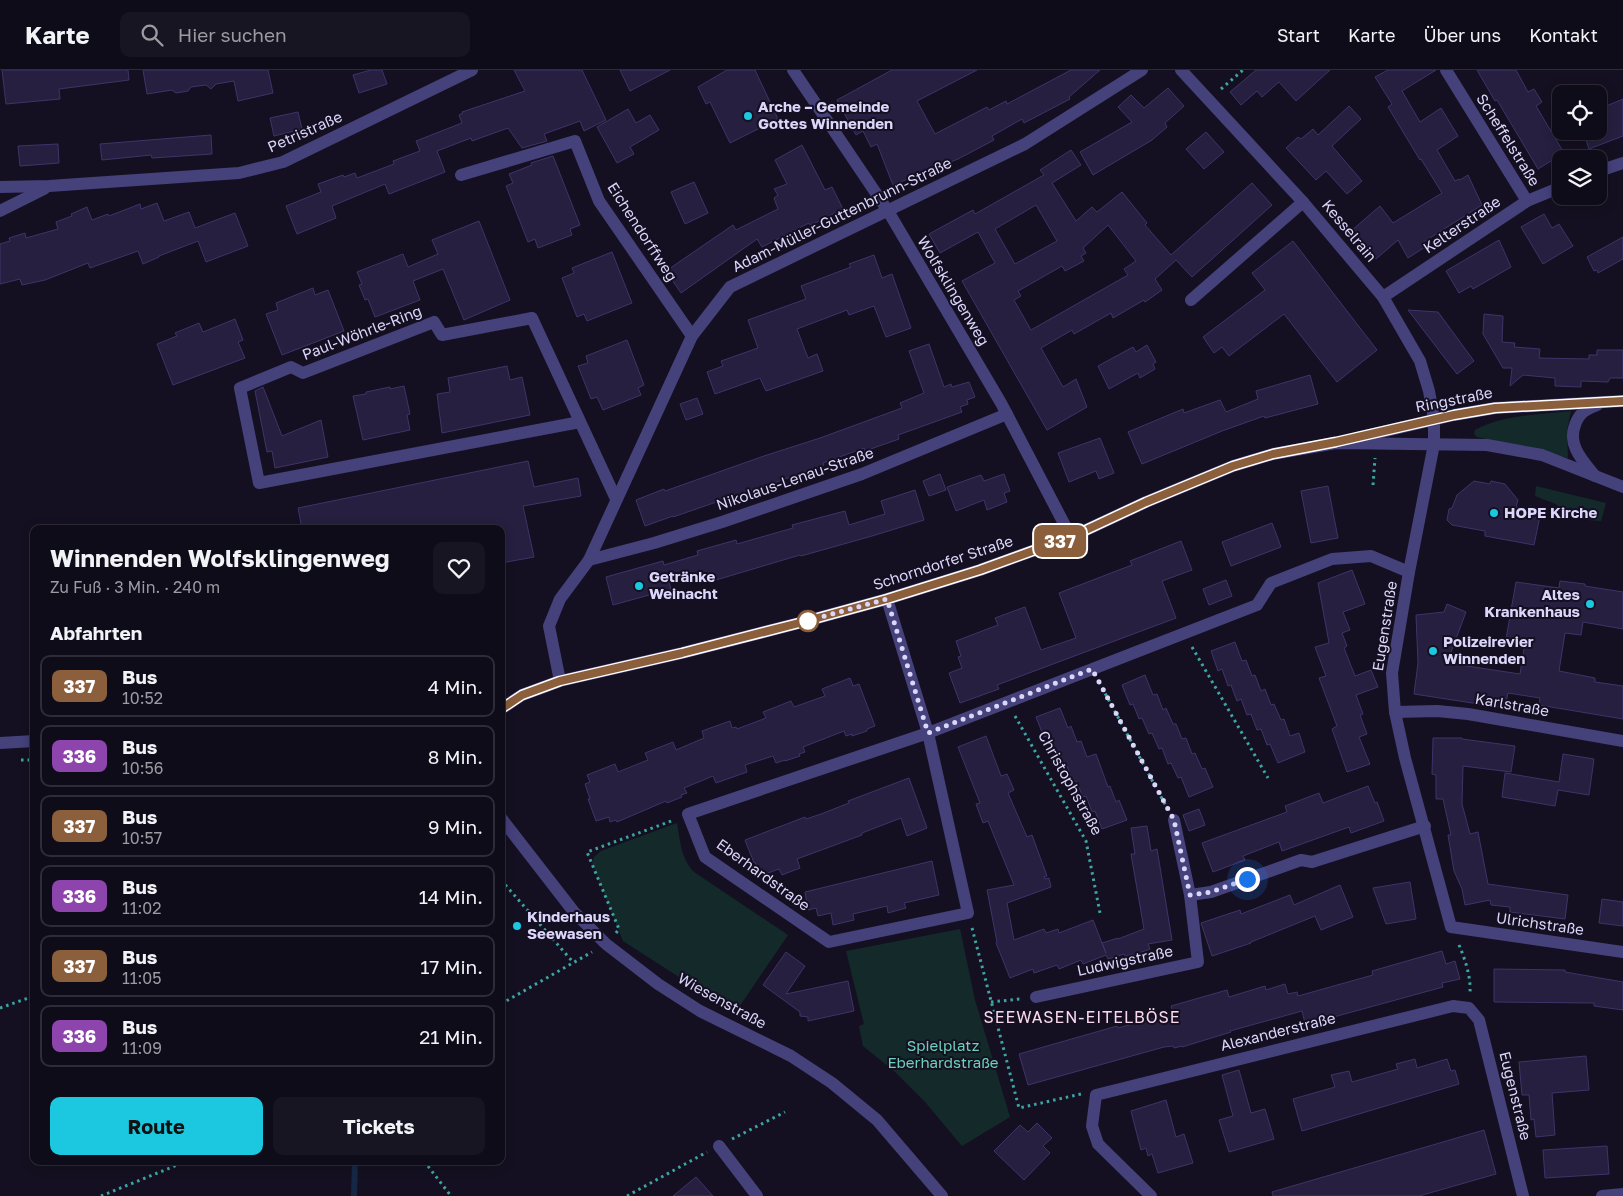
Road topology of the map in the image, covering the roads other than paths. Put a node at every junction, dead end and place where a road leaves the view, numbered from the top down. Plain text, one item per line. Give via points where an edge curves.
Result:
1 (472, 70) edge
2 (793, 70) edge
3 (1142, 70) edge
4 (1181, 70) edge
5 (1446, 70) edge
6 (1623, 163) edge
7 (1607, 168) edge
8 (461, 175) dead end
9 (49, 186) junction
10 (0, 187) edge
11 (1552, 191) edge
12 (1527, 201) junction
13 (1303, 202) junction
14 (0, 210) edge
15 (888, 211) junction
16 (1383, 297) junction
17 (1190, 300) dead end
18 (692, 336) junction
19 (1609, 401) junction
20 (1623, 401) edge
21 (1007, 414) junction
22 (1434, 420) junction
23 (580, 422) junction
24 (1336, 442) junction
25 (1434, 444) junction
26 (1595, 476) junction
27 (1623, 487) edge
28 (616, 500) junction
29 (1071, 537) junction
30 (588, 560) junction
31 (1409, 572) junction
32 (887, 599) junction
33 (560, 681) junction
34 (505, 706) edge
35 (1395, 712) junction
36 (928, 733) junction
37 (1623, 740) edge
38 (2, 741) edge
39 (30, 741) edge
40 (1174, 820) road end
41 (505, 823) edge
42 (1424, 826) junction
43 (1190, 895) junction
44 (1451, 927) joint
45 (1623, 952) edge
46 (1036, 997) road end
47 (1469, 1008) joint
48 (719, 1146) dead end
49 (1623, 1194) edge
50 (757, 1196) edge
51 (942, 1196) edge
52 (1150, 1196) edge
53 (1523, 1196) edge
54 (1602, 1196) edge

1 - 9 street, Petristraße via 283,162 239,173
2 - 15 street, Wolfsklingenweg
3 - 15 street, Adam-Müller-Guttenbrunn-Straße via 1025,144
4 - 13 street, Kesselrain
5 - 12 street, Scheffelstraße
6 - 7 street
8 - 18 street, Eichendorffweg via 575,141 599,201
9 - 10 street, Petristraße
9 - 14 street, Petristraße
11 - 12 street, Kelterstraße
12 - 16 street, Kelterstraße
13 - 16 street, Kesselrain
13 - 17 street
15 - 18 street, Adam-Müller-Guttenbrunn-Straße via 730,287
15 - 21 street, Wolfsklingenweg
16 - 22 street, Kesselrain via 1420,361
18 - 28 street, Adam-Müller-Guttenbrunn-Straße
19 - 20 street, Ringstraße
19 - 22 street, Ringstraße via 1495,408
19 - 26 street, Ringstraße via 1586,409 1572,432 1579,456
21 - 29 street, Wolfsklingenweg
21 - 30 street, Nikolaus-Lenau-Straße via 862,474 654,543
22 - 24 street, Ringstraße
22 - 25 street, Kesselrain
23 - 23 street, Paul-Wöhrle-Ring via 259,483 240,388 291,367 303,373 434,322 442,335 532,318
23 - 28 street, Paul-Wöhrle-Ring
24 - 25 street, Schorndorfer Straße
24 - 29 street, Schorndorfer Straße via 1273,454 1233,466
25 - 26 street, Schorndorfer Straße via 1487,445 1542,455
25 - 31 street, Eugenstraße
26 - 27 street, Schorndorfer Straße
28 - 30 street, Adam-Müller-Guttenbrunn-Straße
29 - 32 street, Schorndorfer Straße
30 - 33 street, Adam-Müller-Guttenbrunn-Straße via 560,599 549,626
31 - 35 street, Eugenstraße via 1392,674
31 - 36 street via 1371,556 1332,559 1271,583 1257,605
32 - 33 street, Schorndorfer Straße via 682,653
32 - 36 street
33 - 34 street, Schorndorfer Straße via 522,695
35 - 37 street, Karlstraße via 1468,714
35 - 42 street, Eugenstraße
36 - 36 street, Eberhardstraße via 968,913 829,942 705,857 688,814
38 - 39 street
40 - 43 street, Ludwigstraße
41 - 51 street, Wiesenstraße via 574,912 606,944 700,1011 791,1056 832,1083 877,1120
42 - 43 street via 1312,862 1301,860 1211,892
42 - 44 street, Eugenstraße
43 - 46 street, Ludwigstraße via 1198,962
44 - 45 street, Ulrichstraße
47 - 52 street, Alexanderstraße via 1453,1006 1096,1094 1092,1126 1098,1144
47 - 53 street, Eugenstraße via 1479,1020
48 - 50 street
49 - 54 street

